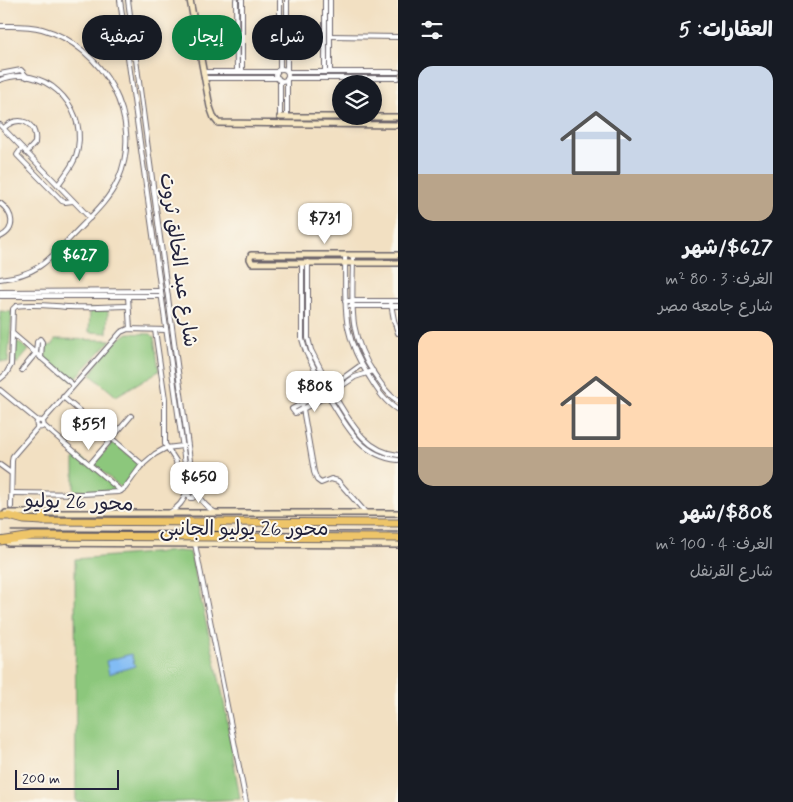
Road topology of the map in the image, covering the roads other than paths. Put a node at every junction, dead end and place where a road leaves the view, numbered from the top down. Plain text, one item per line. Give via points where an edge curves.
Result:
1 (120, 0) edge
2 (128, 0) edge
3 (190, 0) edge
4 (236, 0) edge
5 (242, 0) edge
6 (280, 0) edge
7 (287, 0) edge
8 (325, 0) edge
9 (330, 0) edge
10 (129, 8) junction
11 (121, 10) junction
12 (0, 26) edge
13 (330, 36) junction
14 (398, 37) edge
15 (279, 71) junction
16 (287, 71) junction
17 (204, 72) junction
18 (237, 72) junction
19 (242, 72) junction
20 (328, 72) junction
21 (398, 72) edge
22 (0, 74) edge
23 (26, 77) junction
24 (204, 78) junction
25 (287, 78) junction
26 (398, 78) edge
27 (279, 79) junction
28 (0, 80) edge
29 (280, 117) joint
30 (287, 117) junction
31 (398, 117) edge
32 (398, 125) edge
33 (2, 126) edge
34 (22, 148) junction
35 (26, 152) junction
36 (58, 185) junction
37 (73, 201) junction
38 (0, 203) edge
39 (90, 218) junction
40 (0, 237) edge
41 (345, 255) junction
42 (353, 255) junction
43 (398, 255) edge
44 (305, 262) junction
45 (353, 262) junction
46 (398, 262) edge
47 (345, 263) junction
48 (0, 279) edge
49 (160, 291) junction
50 (0, 292) edge
51 (0, 296) edge
52 (161, 296) junction
53 (128, 297) junction
54 (345, 300) junction
55 (351, 301) junction
56 (391, 301) junction
57 (398, 301) edge
58 (128, 306) junction
59 (345, 306) junction
60 (352, 306) junction
61 (392, 306) junction
62 (398, 306) edge
63 (302, 325) junction
64 (307, 325) junction
65 (130, 329) junction
66 (155, 330) junction
67 (166, 330) junction
68 (12, 333) junction
69 (398, 333) edge
70 (36, 353) junction
71 (42, 358) junction
72 (365, 359) junction
73 (361, 365) junction
74 (22, 370) dead end
75 (373, 371) junction
76 (366, 373) junction
77 (0, 379) edge
78 (73, 385) junction
79 (332, 389) junction
80 (0, 390) edge
81 (326, 393) junction
82 (63, 397) junction
83 (398, 402) edge
84 (303, 406) junction
85 (398, 410) edge
86 (293, 411) dead end
87 (131, 416) dead end
88 (41, 423) junction
89 (112, 439) junction
90 (183, 446) junction
91 (166, 448) junction
92 (370, 448) junction
93 (398, 455) edge
94 (398, 460) edge
95 (0, 464) edge
96 (90, 464) junction
97 (143, 464) junction
98 (11, 473) junction
99 (186, 479) junction
100 (121, 491) junction
101 (187, 492) junction
102 (12, 493) junction
103 (196, 493) junction
104 (11, 507) dead end
105 (366, 513) junction
106 (398, 513) edge
107 (167, 514) junction
108 (218, 514) junction
109 (0, 515) edge
110 (43, 517) junction
111 (216, 522) junction
112 (398, 523) edge
113 (218, 538) junction
114 (262, 538) junction
115 (398, 538) edge
116 (59, 539) junction
117 (0, 542) edge
118 (276, 543) junction
119 (195, 544) junction
120 (398, 545) edge
121 (246, 802) edge

1 - 11 street, شارع عبد الخالق ثروت
2 - 10 street, شارع عبد الخالق ثروت
3 - 17 street
4 - 18 street
5 - 19 street
6 - 15 street
7 - 16 street
8 - 20 street
9 - 13 street
10 - 11 street
10 - 103 street, شارع عبد الخالق ثروت
11 - 49 street, شارع عبد الخالق ثروت
12 - 39 street via 25,26 58,35 96,64 115,91 124,115 125,158 106,201
13 - 14 street
13 - 20 street
15 - 16 street
15 - 19 street
15 - 27 street
16 - 20 street
16 - 25 street
17 - 18 street
17 - 24 street
18 - 19 street
20 - 21 street
22 - 23 street via 21,70
23 - 28 street
23 - 36 street via 57,89 76,120 79,146 70,169
24 - 27 street
24 - 32 street via 210,107 218,123
25 - 26 street
25 - 27 street
25 - 30 street
27 - 29 street
29 - 30 street
30 - 31 street
33 - 34 street
33 - 35 street via 15,121 31,126 36,137
34 - 35 street
34 - 37 street via 17,155 62,200
35 - 36 street
36 - 37 street
37 - 39 street
38 - 40 street via 12,221 10,230
39 - 48 street via 36,270
41 - 42 street
41 - 44 street via 251,255 250,259 252,263
41 - 47 street
42 - 43 street
42 - 45 street
44 - 47 street
44 - 63 street
44 - 64 street
45 - 46 street
45 - 47 street
45 - 55 street
47 - 54 street
49 - 50 street
49 - 52 street, شارع عبد الخالق ثروت
51 - 53 street
52 - 53 street
52 - 67 street, شارع عبد الخالق ثروت
53 - 58 street
54 - 55 street
54 - 59 street
55 - 56 street
55 - 60 street
56 - 57 street
56 - 61 street
58 - 65 street
58 - 68 street via 16,306 13,309
59 - 60 street
59 - 73 street via 350,341
60 - 61 street
60 - 72 street via 356,337
61 - 62 street
61 - 69 street
63 - 64 street
63 - 81 street via 306,352
64 - 79 street via 311,350
65 - 66 street
65 - 78 street via 115,337
66 - 67 street
66 - 91 street via 165,399
67 - 90 street, شارع عبد الخالق ثروت
68 - 70 street
68 - 77 street via 11,365
70 - 71 street
70 - 71 street via 40,339
70 - 74 street
71 - 78 street
72 - 73 street
72 - 75 street
73 - 76 street
73 - 79 street
75 - 76 street
75 - 83 street
76 - 79 street
76 - 85 street via 384,399
78 - 82 street
79 - 81 street
79 - 81 street
79 - 92 street
80 - 88 street
81 - 84 street
81 - 92 street via 353,436
82 - 88 street
82 - 89 street
84 - 86 street
84 - 105 street via 317,480 322,483 331,479 338,481
87 - 89 street
88 - 96 street
88 - 98 street via 14,456
89 - 96 street
89 - 97 street
90 - 91 street
90 - 99 street, شارع عبد الخالق ثروت
91 - 97 street
91 - 99 street via 176,461 178,478
92 - 93 street
92 - 94 street via 377,455
95 - 98 street
96 - 100 street
97 - 100 street
98 - 102 street
99 - 101 street, شارع عبد الخالق ثروت
100 - 102 street
101 - 103 street via 190,498
101 - 107 street via 180,505
102 - 104 street
103 - 108 street
105 - 106 street, محور 26 يوليو الجانبى
105 - 108 street, محور 26 يوليو الجانبى
107 - 108 street, محور 26 يوليو الجانبى
107 - 110 street, محور 26 يوليو الجانبى
109 - 110 highway, محور 26 يوليو via 24,520
110 - 111 highway, محور 26 يوليو
111 - 112 highway, محور 26 يوليو
111 - 113 highway
113 - 114 highway, محور 26 يوليو
113 - 116 highway, محور 26 يوليو
114 - 115 highway, محور 26 يوليو
114 - 118 highway
116 - 117 highway, محور 26 يوليو via 32,536
116 - 119 street, محور 26 يوليو الجانبى
118 - 119 street, محور 26 يوليو الجانبى
118 - 120 street, محور 26 يوليو الجانبى
119 - 121 street

